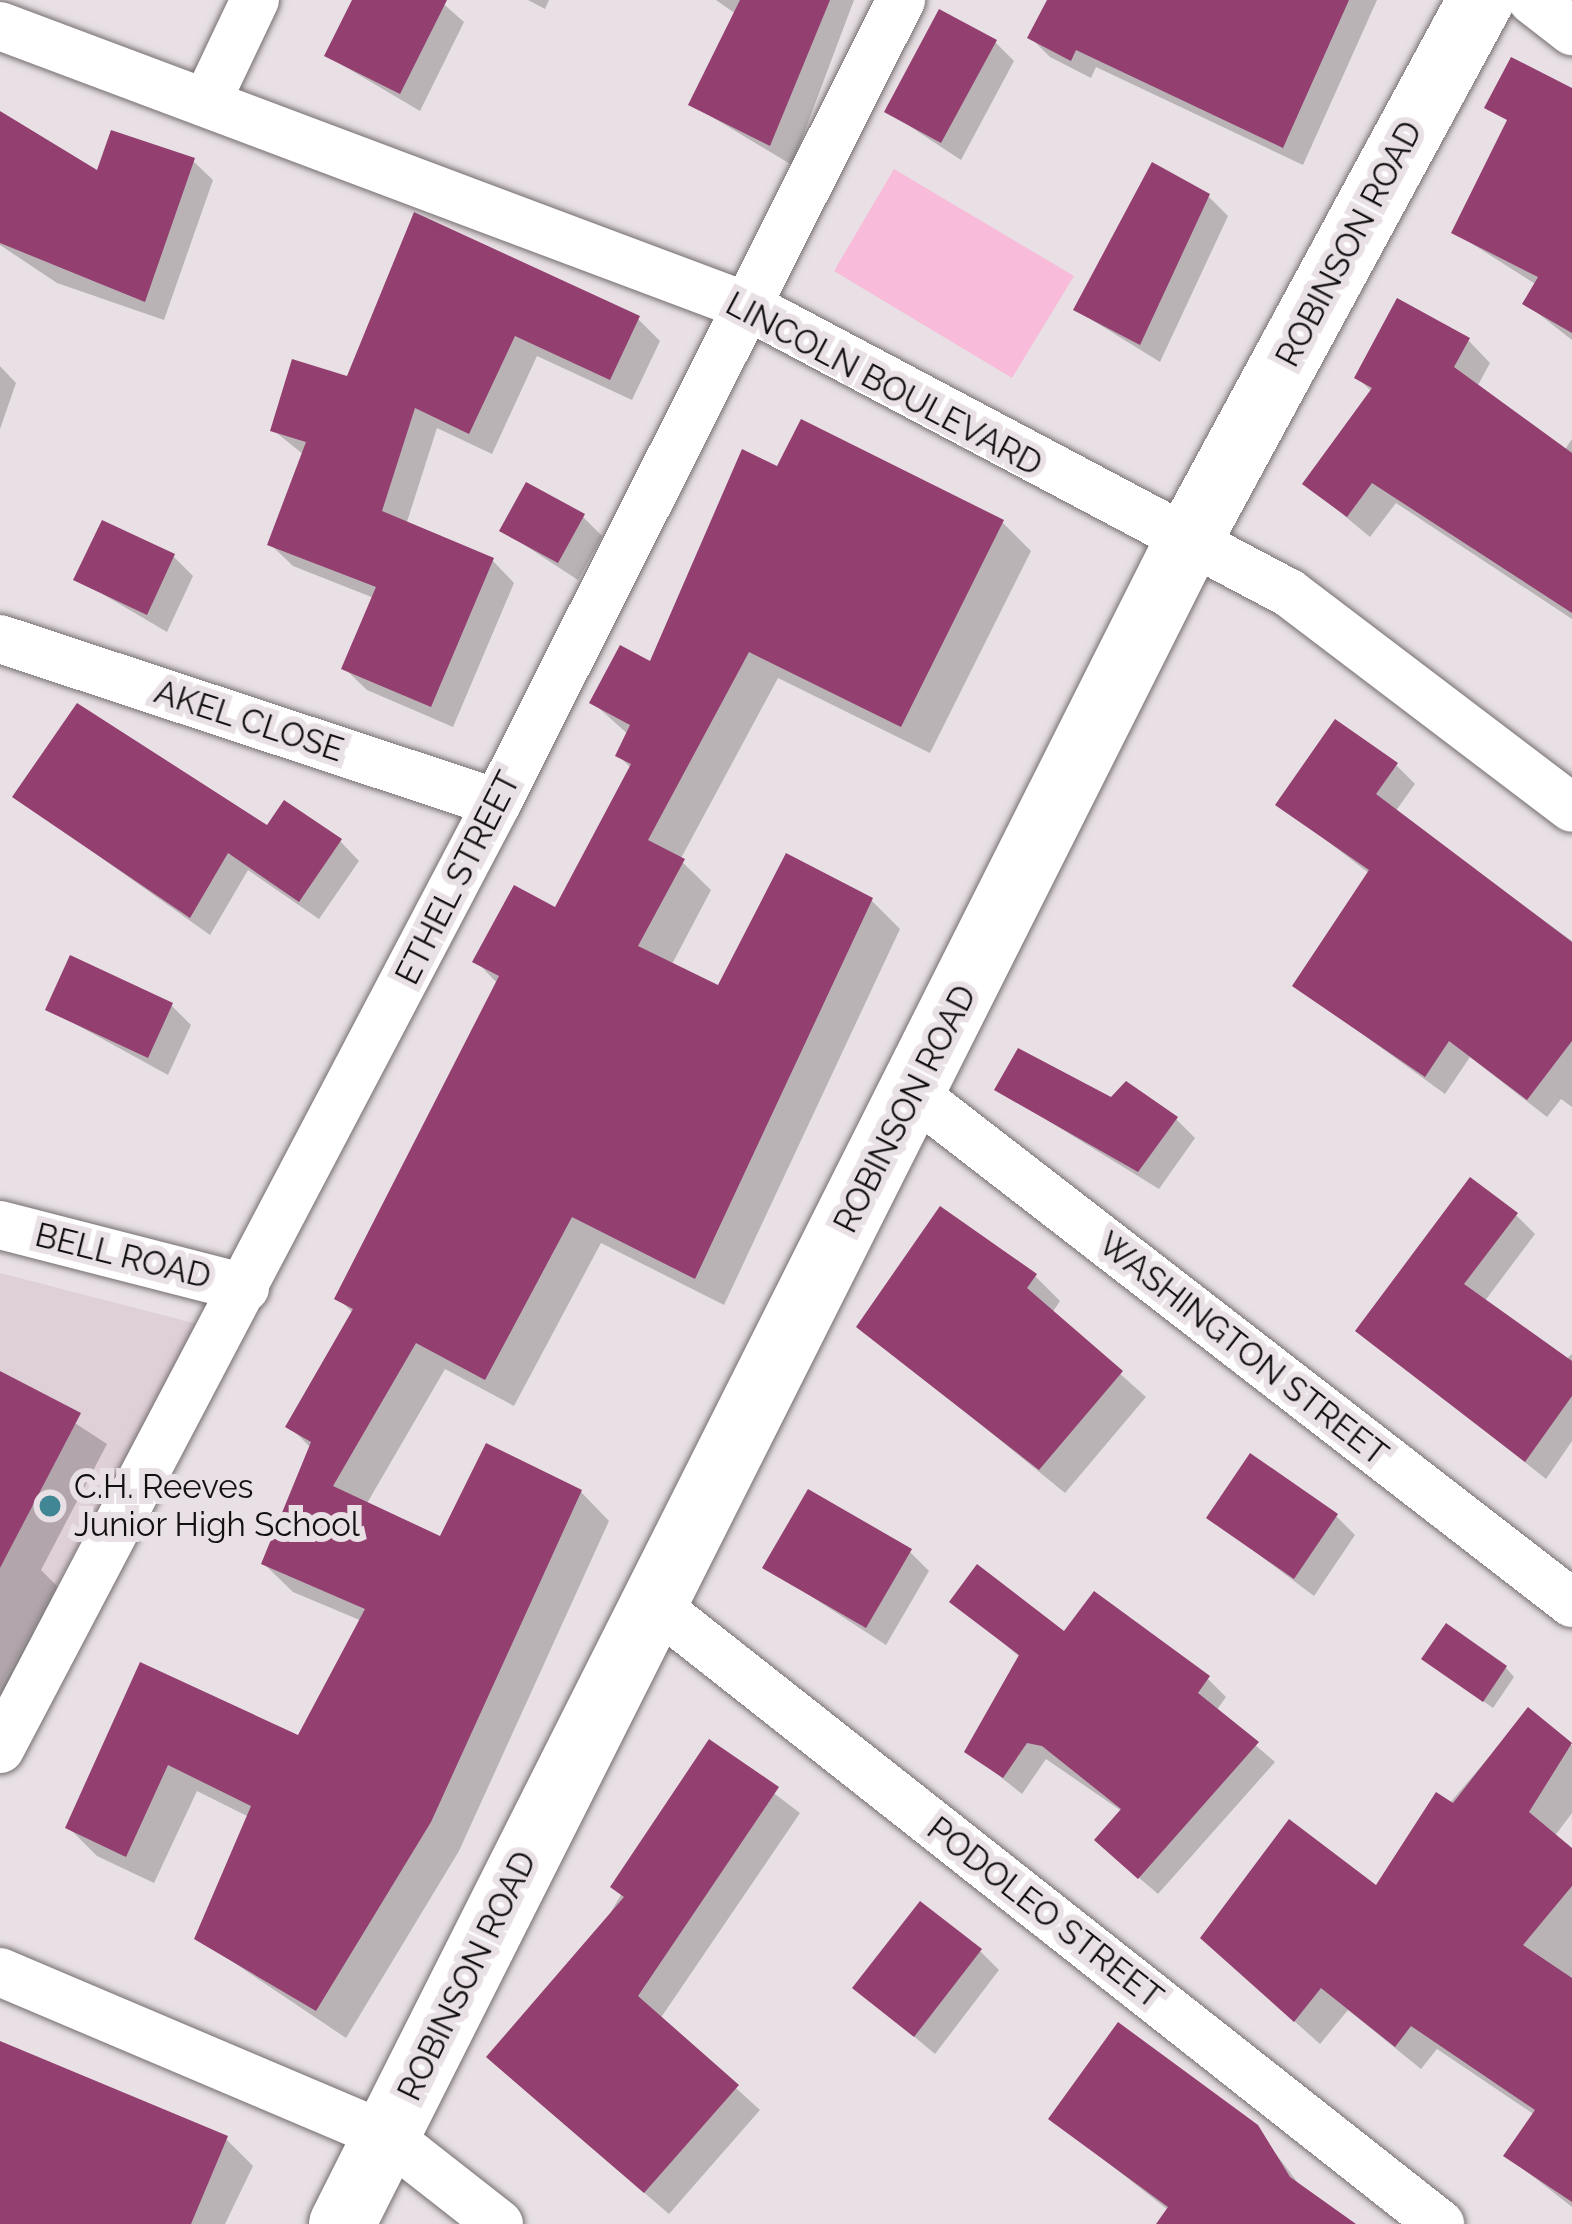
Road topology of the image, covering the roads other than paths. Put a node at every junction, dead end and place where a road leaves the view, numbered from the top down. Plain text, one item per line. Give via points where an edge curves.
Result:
1 (255, 0) edge
2 (901, 0) edge
3 (1481, 0) edge
4 (1532, 0) edge
5 (0, 26) edge
6 (1572, 31) edge
7 (206, 103) junction
8 (751, 308) junction
9 (1187, 544) junction
10 (0, 639) edge
11 (497, 803) junction
12 (1572, 808) edge
13 (914, 1094) junction
14 (0, 1225) edge
15 (245, 1288) junction
16 (651, 1602) junction
17 (1572, 1603) edge
18 (0, 1749) edge
19 (0, 1972) edge
20 (388, 2138) junction
21 (342, 2224) edge
22 (499, 2224) edge
23 (1440, 2224) edge

1 - 7 street
2 - 8 street, ETHEL STREET
3 - 9 main road, ROBINSON ROAD
4 - 6 street
5 - 7 street, LINCOLN BOULEVARD
7 - 8 street, LINCOLN BOULEVARD
8 - 9 street, LINCOLN BOULEVARD
8 - 11 street, ETHEL STREET
9 - 12 street, LINCOLN BOULEVARD via 1289,593
9 - 13 main road, ROBINSON ROAD
10 - 11 street, AKEL CLOSE
11 - 15 street, ETHEL STREET
13 - 16 main road, ROBINSON ROAD
13 - 17 street, WASHINGTON STREET
14 - 15 street, BELL ROAD
15 - 18 street, ETHEL STREET
16 - 20 main road, ROBINSON ROAD
16 - 23 street, PODOLEO STREET
19 - 20 street
20 - 21 main road, ROBINSON ROAD
20 - 22 street

